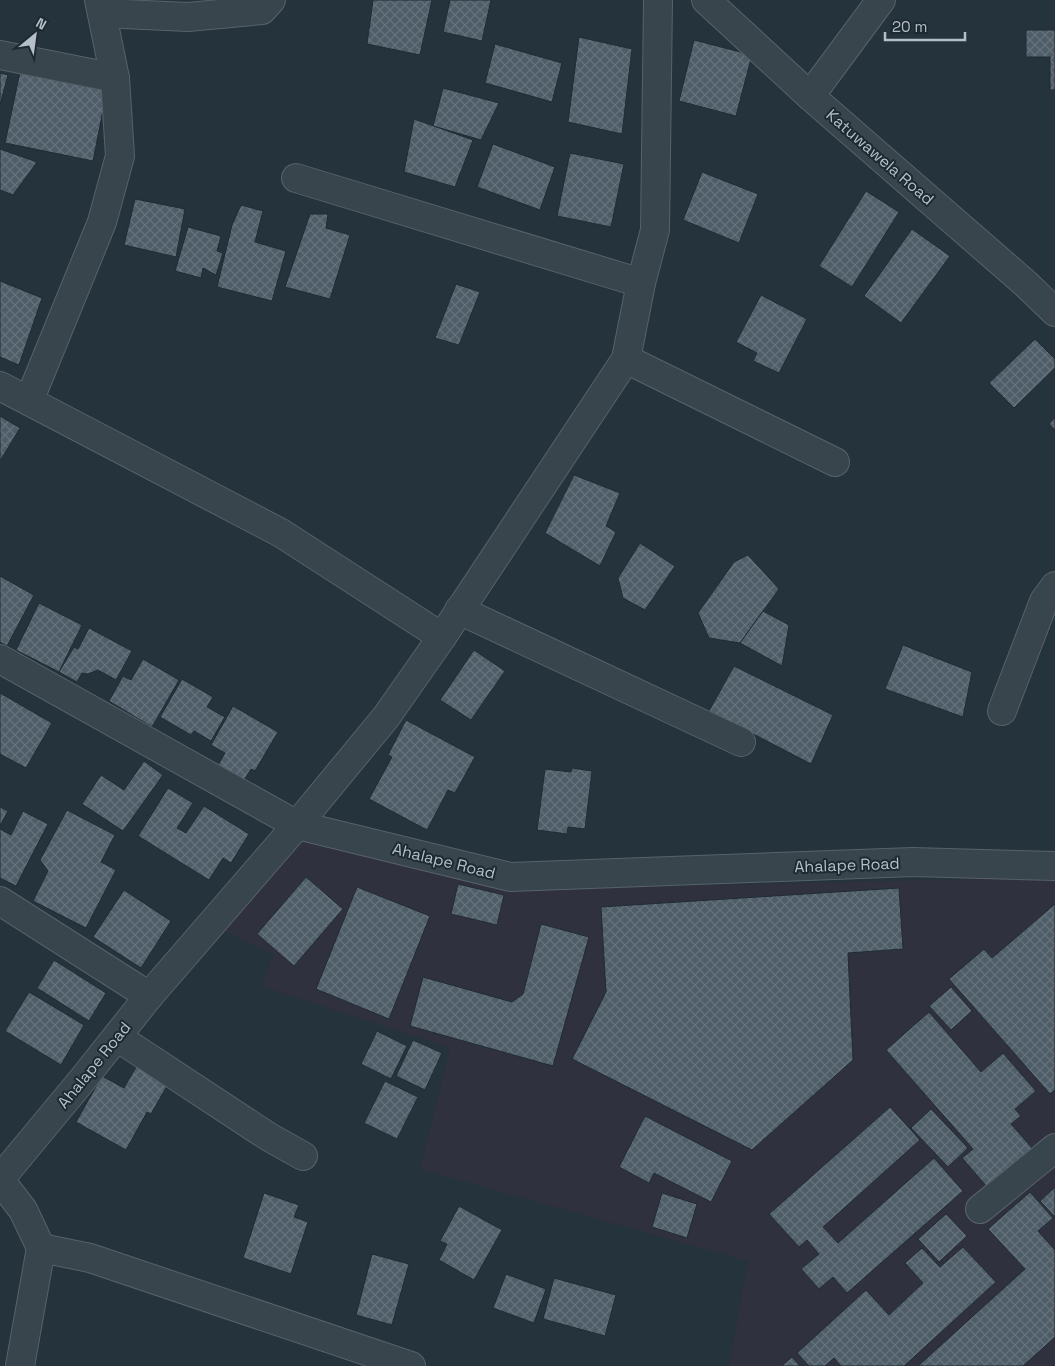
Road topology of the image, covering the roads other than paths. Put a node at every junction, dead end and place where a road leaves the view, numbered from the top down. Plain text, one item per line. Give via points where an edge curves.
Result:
1 (271, 0) edge
2 (658, 0) edge
3 (706, 0) edge
4 (881, 0) edge
5 (100, 6) edge
6 (0, 55) edge
7 (116, 78) junction
8 (810, 96) junction
9 (296, 178) dead end
10 (641, 284) junction
11 (1055, 312) edge
12 (626, 358) junction
13 (0, 386) edge
14 (29, 401) junction
15 (835, 462) dead end
16 (1055, 586) edge
17 (459, 610) junction
18 (442, 636) junction
19 (0, 659) edge
20 (1002, 711) dead end
21 (741, 742) dead end
22 (297, 825) junction
23 (1055, 866) edge
24 (0, 901) edge
25 (149, 996) junction
26 (117, 1037) junction
27 (1055, 1148) edge
28 (303, 1156) dead end
29 (0, 1180) edge
30 (980, 1209) dead end
31 (41, 1248) junction
32 (20, 1366) edge
33 (411, 1366) edge

1 - 5 street via 262,10 188,17
2 - 10 street via 655,230
3 - 8 street, Katuwawela Road
4 - 8 street
5 - 7 street
6 - 7 street
7 - 14 street via 120,156 105,213
8 - 11 street, Katuwawela Road
9 - 10 street
10 - 12 street
12 - 15 street
12 - 17 street
13 - 14 street
14 - 18 street via 281,533
16 - 20 street via 1044,601
17 - 18 street
17 - 21 street
18 - 22 street via 386,717
19 - 22 street
22 - 23 street, Ahalape Road via 510,877 913,862
22 - 25 street, Ahalape Road
24 - 25 street
25 - 26 street, Ahalape Road
26 - 28 street
26 - 29 street, Ahalape Road
27 - 30 street
29 - 31 street via 23,1210
31 - 32 street
31 - 33 street via 90,1258

